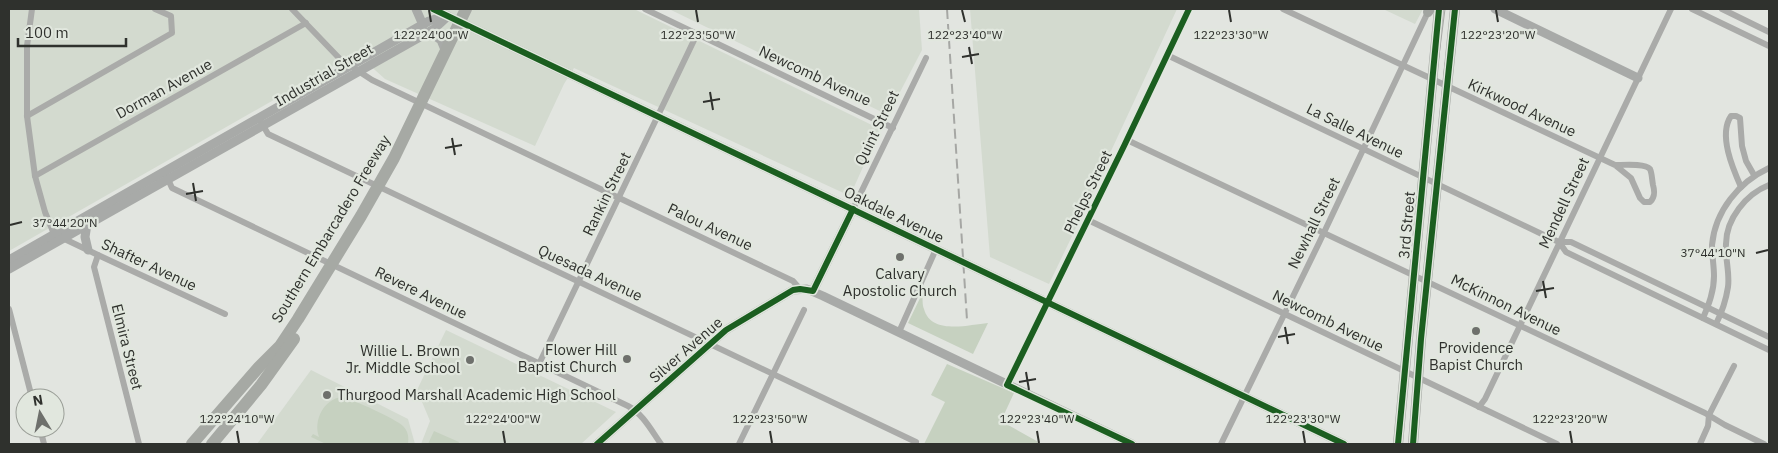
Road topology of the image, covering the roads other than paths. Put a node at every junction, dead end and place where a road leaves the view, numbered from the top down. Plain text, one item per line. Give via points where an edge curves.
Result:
1 (32, 9) edge
2 (155, 9) edge
3 (292, 9) edge
4 (416, 9) edge
5 (434, 9) edge
6 (467, 9) edge
7 (471, 9) edge
8 (645, 9) edge
9 (1189, 9) edge
10 (1283, 9) edge
11 (1438, 9) edge
12 (1455, 9) edge
13 (1495, 9) edge
14 (1671, 9) edge
15 (1692, 9) edge
16 (1722, 9) edge
17 (1429, 10) edge
18 (448, 16) junction
19 (461, 21) junction
20 (306, 23) junction
21 (426, 28) junction
22 (1769, 32) edge
23 (697, 34) junction
24 (1769, 46) edge
25 (446, 53) junction
26 (1167, 55) junction
27 (926, 58) dead end
28 (1402, 65) junction
29 (354, 69) junction
30 (1638, 78) junction
31 (1432, 79) junction
32 (1446, 86) junction
33 (422, 104) junction
34 (27, 116) junction
35 (658, 116) junction
36 (261, 122) junction
37 (893, 128) junction
38 (1127, 140) junction
39 (1363, 149) junction
40 (1599, 158) junction
41 (1615, 166) junction
42 (1769, 168) edge
43 (1754, 175) junction
44 (35, 176) junction
45 (166, 176) junction
46 (1424, 178) junction
47 (1437, 184) junction
48 (1769, 185) edge
49 (381, 186) junction
50 (1740, 187) junction
51 (618, 199) junction
52 (854, 210) junction
53 (1088, 220) junction
54 (88, 224) junction
55 (1324, 232) junction
56 (54, 234) junction
57 (63, 238) junction
58 (1559, 242) junction
59 (88, 250) junction
60 (936, 250) junction
61 (98, 255) junction
62 (9, 260) edge
63 (9, 269) edge
64 (332, 270) junction
65 (1414, 275) junction
66 (1427, 281) junction
67 (578, 282) junction
68 (800, 289) junction
69 (813, 291) junction
70 (1048, 303) junction
71 (1708, 307) junction
72 (9, 309) edge
73 (804, 310) dead end
74 (1721, 313) junction
75 (225, 314) dead end
76 (1284, 314) junction
77 (1704, 318) junction
78 (1716, 324) junction
79 (1519, 325) junction
80 (899, 332) junction
81 (1769, 337) edge
82 (712, 343) junction
83 (280, 346) junction
84 (1769, 350) edge
85 (539, 364) junction
86 (1734, 366) dead end
87 (1405, 372) junction
88 (773, 373) junction
89 (1418, 378) junction
90 (1007, 385) junction
91 (29, 388) edge
92 (1245, 397) junction
93 (1479, 407) junction
94 (636, 410) junction
95 (1709, 415) junction
96 (916, 442) dead end
97 (139, 444) edge
98 (192, 444) edge
99 (200, 444) edge
100 (206, 444) edge
101 (212, 444) edge
102 (598, 444) edge
103 (661, 444) edge
104 (739, 444) edge
105 (1132, 444) edge
106 (1221, 444) edge
107 (1344, 444) edge
108 (1398, 444) edge
109 (1413, 444) edge
110 (1557, 444) edge
111 (1700, 444) edge
112 (1764, 444) edge

1 - 34 street via 27,46
2 - 34 street via 171,16 172,33
3 - 20 street, Palou Avenue
4 - 21 street
5 - 18 street, Oakdale Avenue
6 - 19 street
6 - 83 highway, Southern Embarcadero Freeway via 394,158
7 - 64 highway, Southern Embarcadero Freeway via 398,160
8 - 23 street, Newcomb Avenue
9 - 26 street, Phelps Street
10 - 28 street, Kirkwood Avenue
11 - 31 main road, 3rd Street
12 - 32 main road, 3rd Street
13 - 30 street
14 - 30 street, Mendell Street
15 - 24 street
16 - 22 street
17 - 28 street, Newhall Street
18 - 19 street, Oakdale Avenue
18 - 21 street, Industrial Street
19 - 25 street
19 - 35 street, Oakdale Avenue
20 - 29 street, Palou Avenue
20 - 44 street, Dorman Avenue
21 - 25 street via 441,40
21 - 29 street, Industrial Street
23 - 35 street, Rankin Street
23 - 37 street, Newcomb Avenue
25 - 33 street
26 - 38 street, Phelps Street
26 - 39 street, La Salle Avenue
27 - 37 street, Quint Street
28 - 31 street, Kirkwood Avenue
28 - 39 street, Newhall Street
29 - 33 street, Palou Avenue
29 - 36 street, Industrial Street
30 - 40 street, Mendell Street
31 - 32 street, Kirkwood Avenue
31 - 46 main road, 3rd Street
32 - 40 street, Kirkwood Avenue
32 - 47 main road, 3rd Street
33 - 49 street
33 - 51 street, Palou Avenue
34 - 44 street
35 - 51 street, Rankin Street
35 - 52 street, Oakdale Avenue
36 - 45 street, Industrial Street
36 - 49 street, Quesada Avenue via 268,134
37 - 52 street, Quint Street
38 - 53 street, Phelps Street
38 - 55 street, McKinnon Avenue
39 - 46 street, La Salle Avenue
39 - 55 street, Newhall Street
40 - 41 street, Kirkwood Avenue
40 - 58 street, Mendell Street
41 - 41 street, Kirkwood Avenue via 1631,178 1644,202 1654,198 1648,167
42 - 43 street
43 - 50 street
43 - 50 street via 1742,146 1740,118 1731,116 1727,146
44 - 56 street via 44,212
45 - 54 street, Industrial Street
45 - 56 street, Industrial Street
45 - 64 street, Revere Avenue via 172,188
46 - 47 street, La Salle Avenue
46 - 65 main road, 3rd Street
47 - 58 street, La Salle Avenue
47 - 66 main road, 3rd Street
48 - 74 street via 1745,201 1726,234 1729,275
49 - 64 street
49 - 67 street, Quesada Avenue
50 - 71 street via 1724,208 1714,232 1713,287
51 - 67 street, Rankin Street
51 - 68 street, Palou Avenue via 790,280
52 - 60 street, Oakdale Avenue
52 - 69 street, Quint Street
53 - 70 street, Phelps Street
53 - 76 street, Newcomb Avenue
54 - 57 street, Industrial Street
54 - 59 street
55 - 65 street, McKinnon Avenue
55 - 76 street, Newhall Street
56 - 57 street, Shafter Avenue
56 - 62 street, Industrial Street
57 - 59 street, Shafter Avenue
57 - 63 street, Industrial Street
58 - 71 street, La Salle Avenue via 1571,242
58 - 77 street, La Salle Avenue via 1566,252
58 - 79 street, Mendell Street
59 - 61 street, Shafter Avenue
60 - 70 street, Oakdale Avenue
60 - 80 street
61 - 75 street, Shafter Avenue
61 - 97 street, Elmira Street via 94,267
64 - 85 street, Revere Avenue
64 - 99 highway, Southern Embarcadero Freeway via 293,330
64 - 101 highway via 281,359
65 - 66 street, McKinnon Avenue
65 - 87 main road, 3rd Street
66 - 79 street, McKinnon Avenue
66 - 89 main road, 3rd Street
67 - 82 street, Quesada Avenue
67 - 85 street, Rankin Street
68 - 69 street, Palou Avenue
68 - 82 street, Silver Avenue via 726,330
69 - 80 street, Palou Avenue
70 - 90 street, Phelps Street
70 - 92 street, Oakdale Avenue
71 - 74 street, La Salle Avenue
71 - 77 street
72 - 91 street
73 - 88 street
74 - 78 street
74 - 81 street, La Salle Avenue
76 - 87 street, Newcomb Avenue
76 - 92 street, Newhall Street
77 - 78 street, La Salle Avenue
78 - 84 street, La Salle Avenue
79 - 93 street, Mendell Street
79 - 95 street, McKinnon Avenue
80 - 90 street, Palou Avenue
82 - 88 street, Quesada Avenue
82 - 94 street, Silver Avenue
83 - 98 highway, Southern Embarcadero Freeway
83 - 100 highway via 266,371
85 - 94 street, Revere Avenue
86 - 95 street
87 - 89 street, Newcomb Avenue
87 - 108 main road, 3rd Street
88 - 96 street, Quesada Avenue
88 - 104 street
89 - 93 street, Newcomb Avenue
89 - 109 main road, 3rd Street
90 - 105 street, Palou Avenue
92 - 106 street, Newhall Street
92 - 107 street, Oakdale Avenue
93 - 110 street, Newcomb Avenue
94 - 102 street, Silver Avenue
94 - 103 street, Revere Avenue
95 - 111 street
95 - 112 street, McKinnon Avenue

